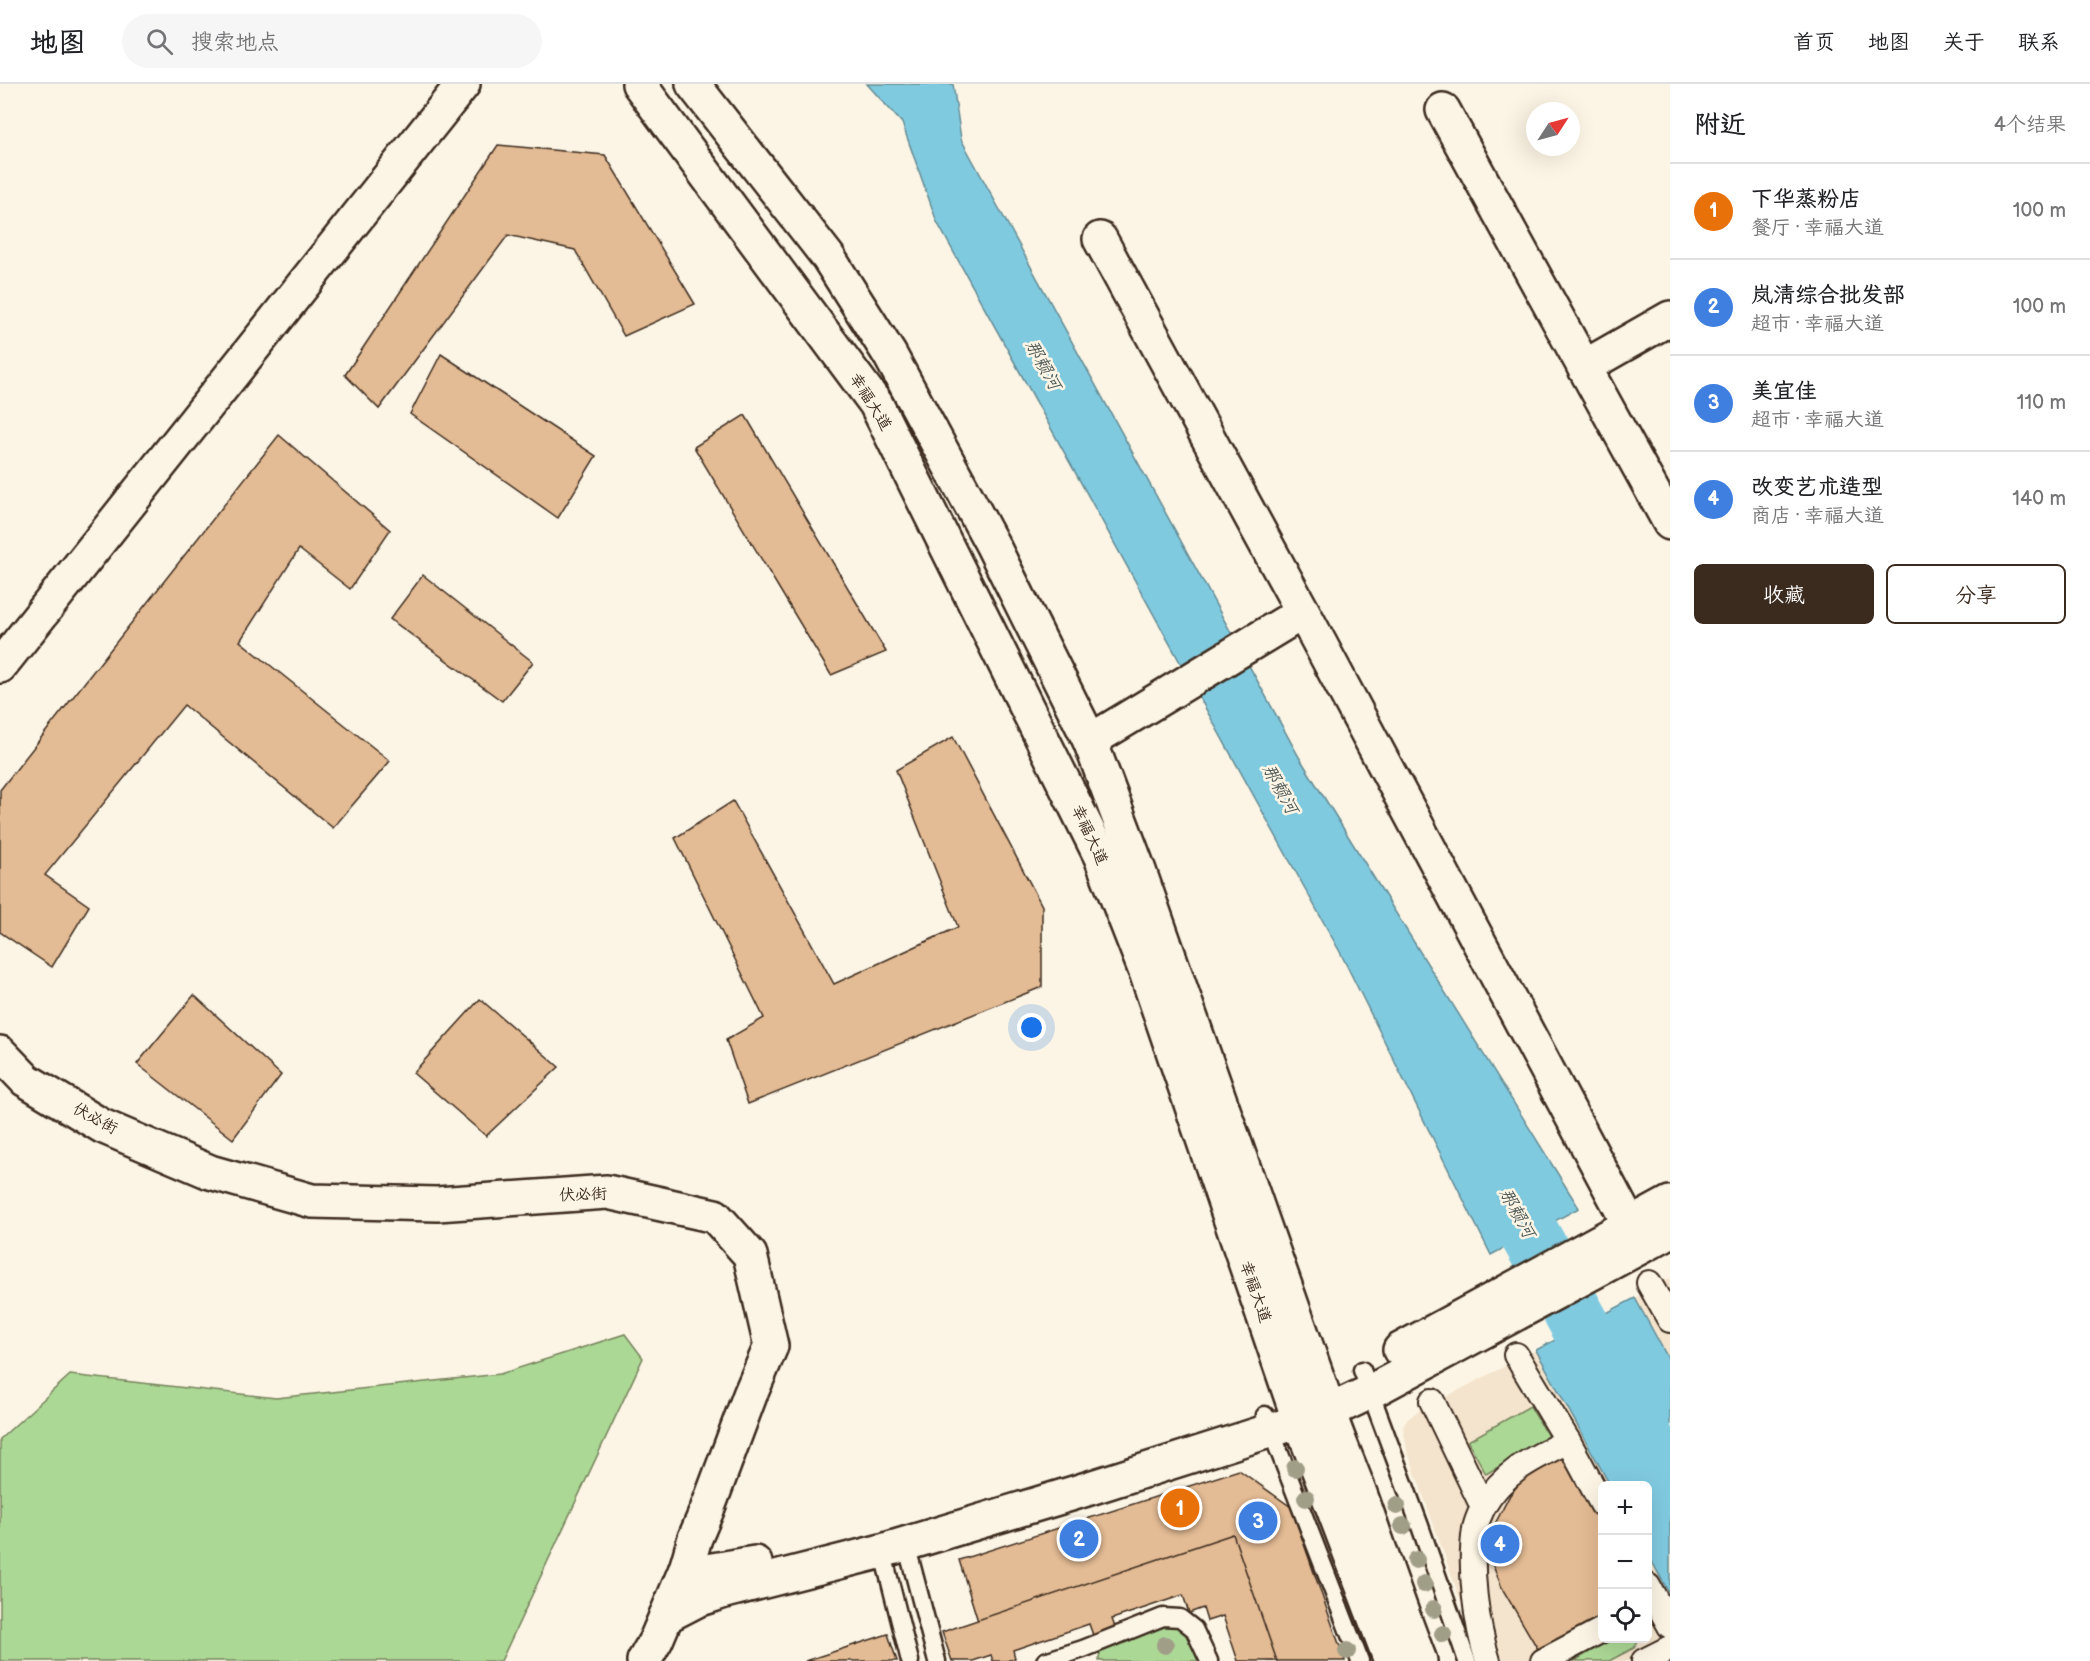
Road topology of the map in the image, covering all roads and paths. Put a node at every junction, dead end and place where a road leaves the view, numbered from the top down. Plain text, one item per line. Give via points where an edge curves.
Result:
1 (464, 84) edge
2 (639, 84) edge
3 (693, 84) edge
4 (1443, 110) dead end
5 (1100, 239) dead end
6 (1670, 318) edge
7 (1584, 367) junction
8 (1670, 523) edge
9 (1303, 612) junction
10 (0, 666) edge
11 (1090, 741) junction
12 (0, 1053) edge
13 (1670, 1203) edge
14 (1670, 1231) edge
15 (1623, 1242) junction
16 (1649, 1283) dead end
17 (1670, 1320) edge
18 (1516, 1354) dead end
19 (1366, 1381) junction
20 (1431, 1401) dead end
21 (1297, 1412) junction
22 (1568, 1441) junction
23 (1598, 1497) edge
24 (1483, 1507) junction
25 (892, 1540) junction
26 (694, 1580) junction
27 (1652, 1601) edge
28 (1670, 1626) edge
29 (1598, 1632) edge
30 (1670, 1648) edge
31 (644, 1661) edge
32 (662, 1661) edge
33 (910, 1661) edge
34 (937, 1661) edge
35 (1045, 1661) edge
36 (1209, 1661) edge
37 (1360, 1661) edge
38 (1391, 1661) edge
39 (1420, 1661) edge
40 (1467, 1661) edge
41 (1488, 1661) edge
42 (1543, 1661) edge
43 (1644, 1661) edge

1 - 10 main road
2 - 21 main road, 幸福大道 via 876,404 1101,857 1146,972
3 - 11 main road, 幸福大道 via 828,257 890,355 992,544
4 - 7 main road
5 - 9 main road
6 - 7 main road
7 - 8 main road
9 - 11 main road
9 - 15 main road
11 - 21 main road, 幸福大道 via 1138,867
12 - 26 main road, 伏必街 via 26,1080 102,1126 210,1172 312,1201 436,1204 607,1192 715,1216 750,1255 771,1346 695,1538
13 - 15 main road
14 - 15 main road
15 - 19 main road
16 - 17 street
18 - 22 street
19 - 21 main road
19 - 40 lane
20 - 24 street
21 - 25 main road via 1097,1470
21 - 37 lane
21 - 38 main road, 幸福大道
21 - 39 main road, 幸福大道 via 1362,1498
22 - 23 street
22 - 24 street via 1513,1471
24 - 41 street via 1475,1528 1474,1570
25 - 26 main road via 724,1591
25 - 33 lane
25 - 34 lane
26 - 31 main road, 伏必街 via 666,1616
26 - 32 main road, 伏必街
27 - 28 street
29 - 42 street
30 - 43 street
35 - 36 lane via 1163,1617 1180,1618 1194,1629

